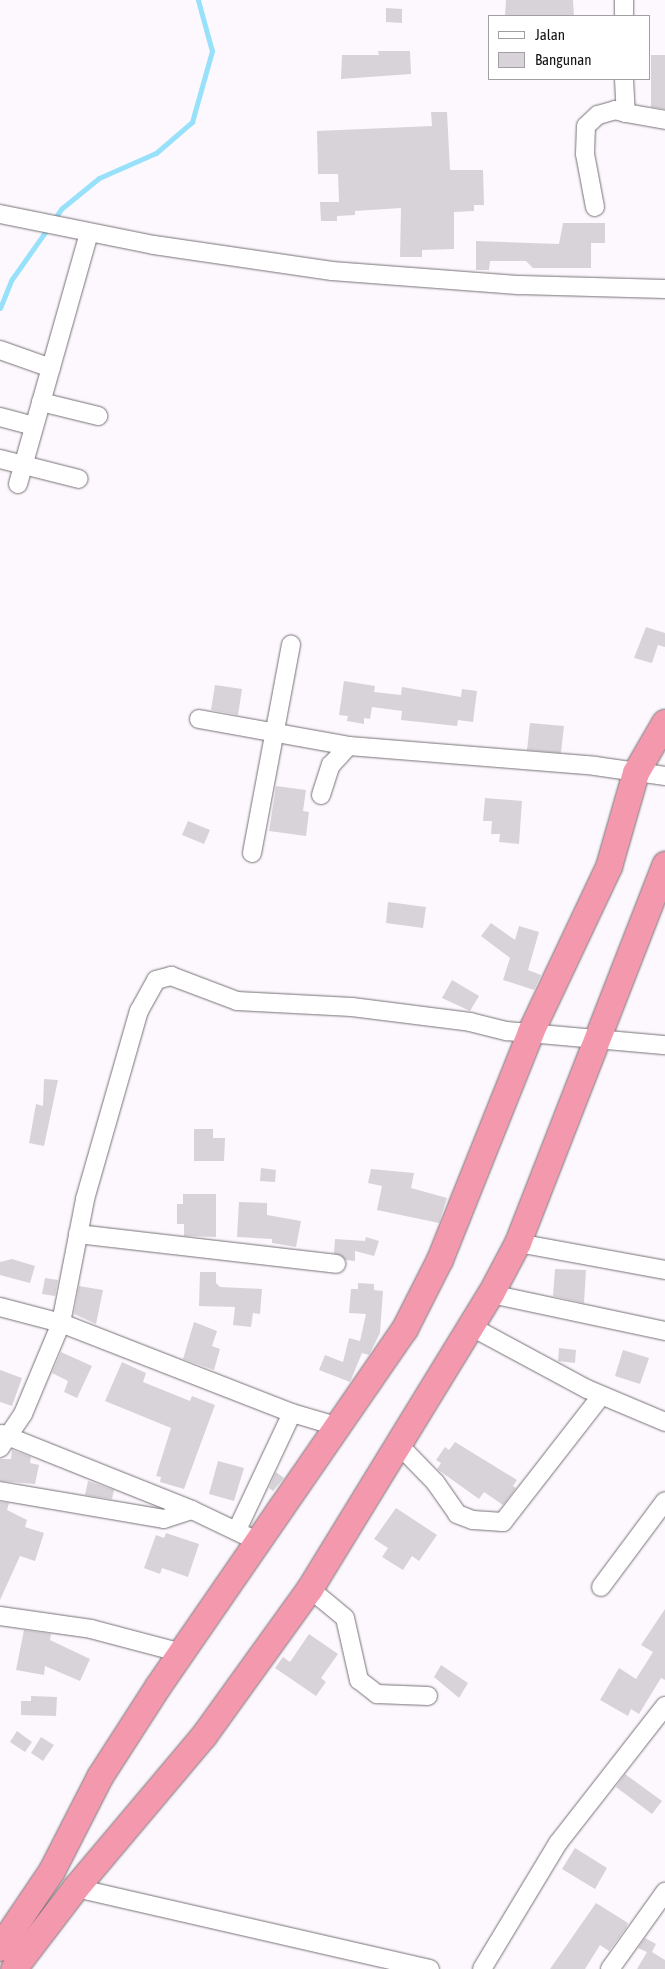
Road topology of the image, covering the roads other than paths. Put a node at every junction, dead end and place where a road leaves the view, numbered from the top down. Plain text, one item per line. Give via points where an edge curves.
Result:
1 (624, 0) edge
2 (624, 15) edge
3 (624, 80) edge
4 (626, 113) junction
5 (665, 120) edge
6 (595, 207) dead end
7 (0, 214) edge
8 (81, 232) junction
9 (665, 289) edge
10 (0, 350) edge
11 (51, 368) junction
12 (41, 402) junction
13 (98, 416) dead end
14 (0, 417) edge
15 (34, 426) junction
16 (0, 460) edge
17 (23, 466) junction
18 (79, 479) dead end
19 (18, 484) dead end
20 (291, 645) dead end
21 (199, 719) dead end
22 (665, 723) edge
23 (275, 733) junction
24 (349, 746) junction
25 (636, 773) junction
26 (665, 776) edge
27 (321, 795) dead end
28 (252, 853) dead end
29 (665, 865) edge
30 (532, 1032) junction
31 (599, 1040) junction
32 (665, 1046) edge
33 (78, 1234) junction
34 (518, 1243) junction
35 (336, 1264) dead end
36 (665, 1270) edge
37 (491, 1294) junction
38 (0, 1306) edge
39 (61, 1323) junction
40 (470, 1326) junction
41 (665, 1331) edge
42 (601, 1396) junction
43 (292, 1413) junction
44 (665, 1422) edge
45 (339, 1427) junction
46 (3, 1440) edge
47 (398, 1444) junction
48 (0, 1491) edge
49 (665, 1501) edge
50 (192, 1510) junction
51 (248, 1536) junction
52 (601, 1587) dead end
53 (310, 1589) junction
54 (0, 1616) edge
55 (182, 1653) junction
56 (428, 1696) dead end
57 (665, 1706) edge
58 (69, 1835) junction
59 (99, 1860) junction
60 (76, 1888) junction
61 (665, 1892) edge
62 (25, 1933) junction
63 (0, 1948) edge
64 (14, 1969) edge
65 (430, 1969) edge
66 (482, 1969) edge
67 (610, 1969) edge

1 - 2 street
3 - 4 street
4 - 5 street
4 - 6 street via 615,110 598,115 586,126 585,154
7 - 8 street via 40,220
8 - 9 street via 332,271 520,285
8 - 11 street
10 - 11 street
11 - 12 street
12 - 13 street
12 - 15 street
14 - 15 street
15 - 17 street
16 - 17 street
17 - 18 street
17 - 19 street
20 - 23 street
21 - 23 street
22 - 25 highway
23 - 24 street
23 - 28 street
24 - 25 street via 595,766
24 - 27 street via 331,764
25 - 26 street
25 - 30 highway via 609,867
29 - 31 highway
30 - 31 street
30 - 33 street via 352,1007 237,1001 171,976 156,980 139,1011
30 - 45 highway via 440,1260 405,1329
31 - 32 street
31 - 34 highway
33 - 35 street
33 - 39 street
34 - 36 street
34 - 37 highway
37 - 40 highway
37 - 41 street
38 - 39 street
39 - 43 street
39 - 46 street
40 - 42 street
40 - 47 highway
42 - 44 street
42 - 47 street via 503,1522 472,1520 457,1514 434,1482
43 - 45 street
43 - 51 street
45 - 51 highway
46 - 50 street
47 - 53 highway
48 - 50 street via 164,1519
49 - 52 street
50 - 51 street
51 - 55 highway
53 - 56 street via 345,1618 359,1680 378,1694
53 - 59 highway via 204,1736
54 - 55 street via 91,1630
55 - 58 highway via 100,1777
57 - 66 street via 558,1842
58 - 59 highway
58 - 62 highway
59 - 60 highway
60 - 62 highway
60 - 65 street
61 - 67 street
62 - 63 highway
62 - 64 highway

